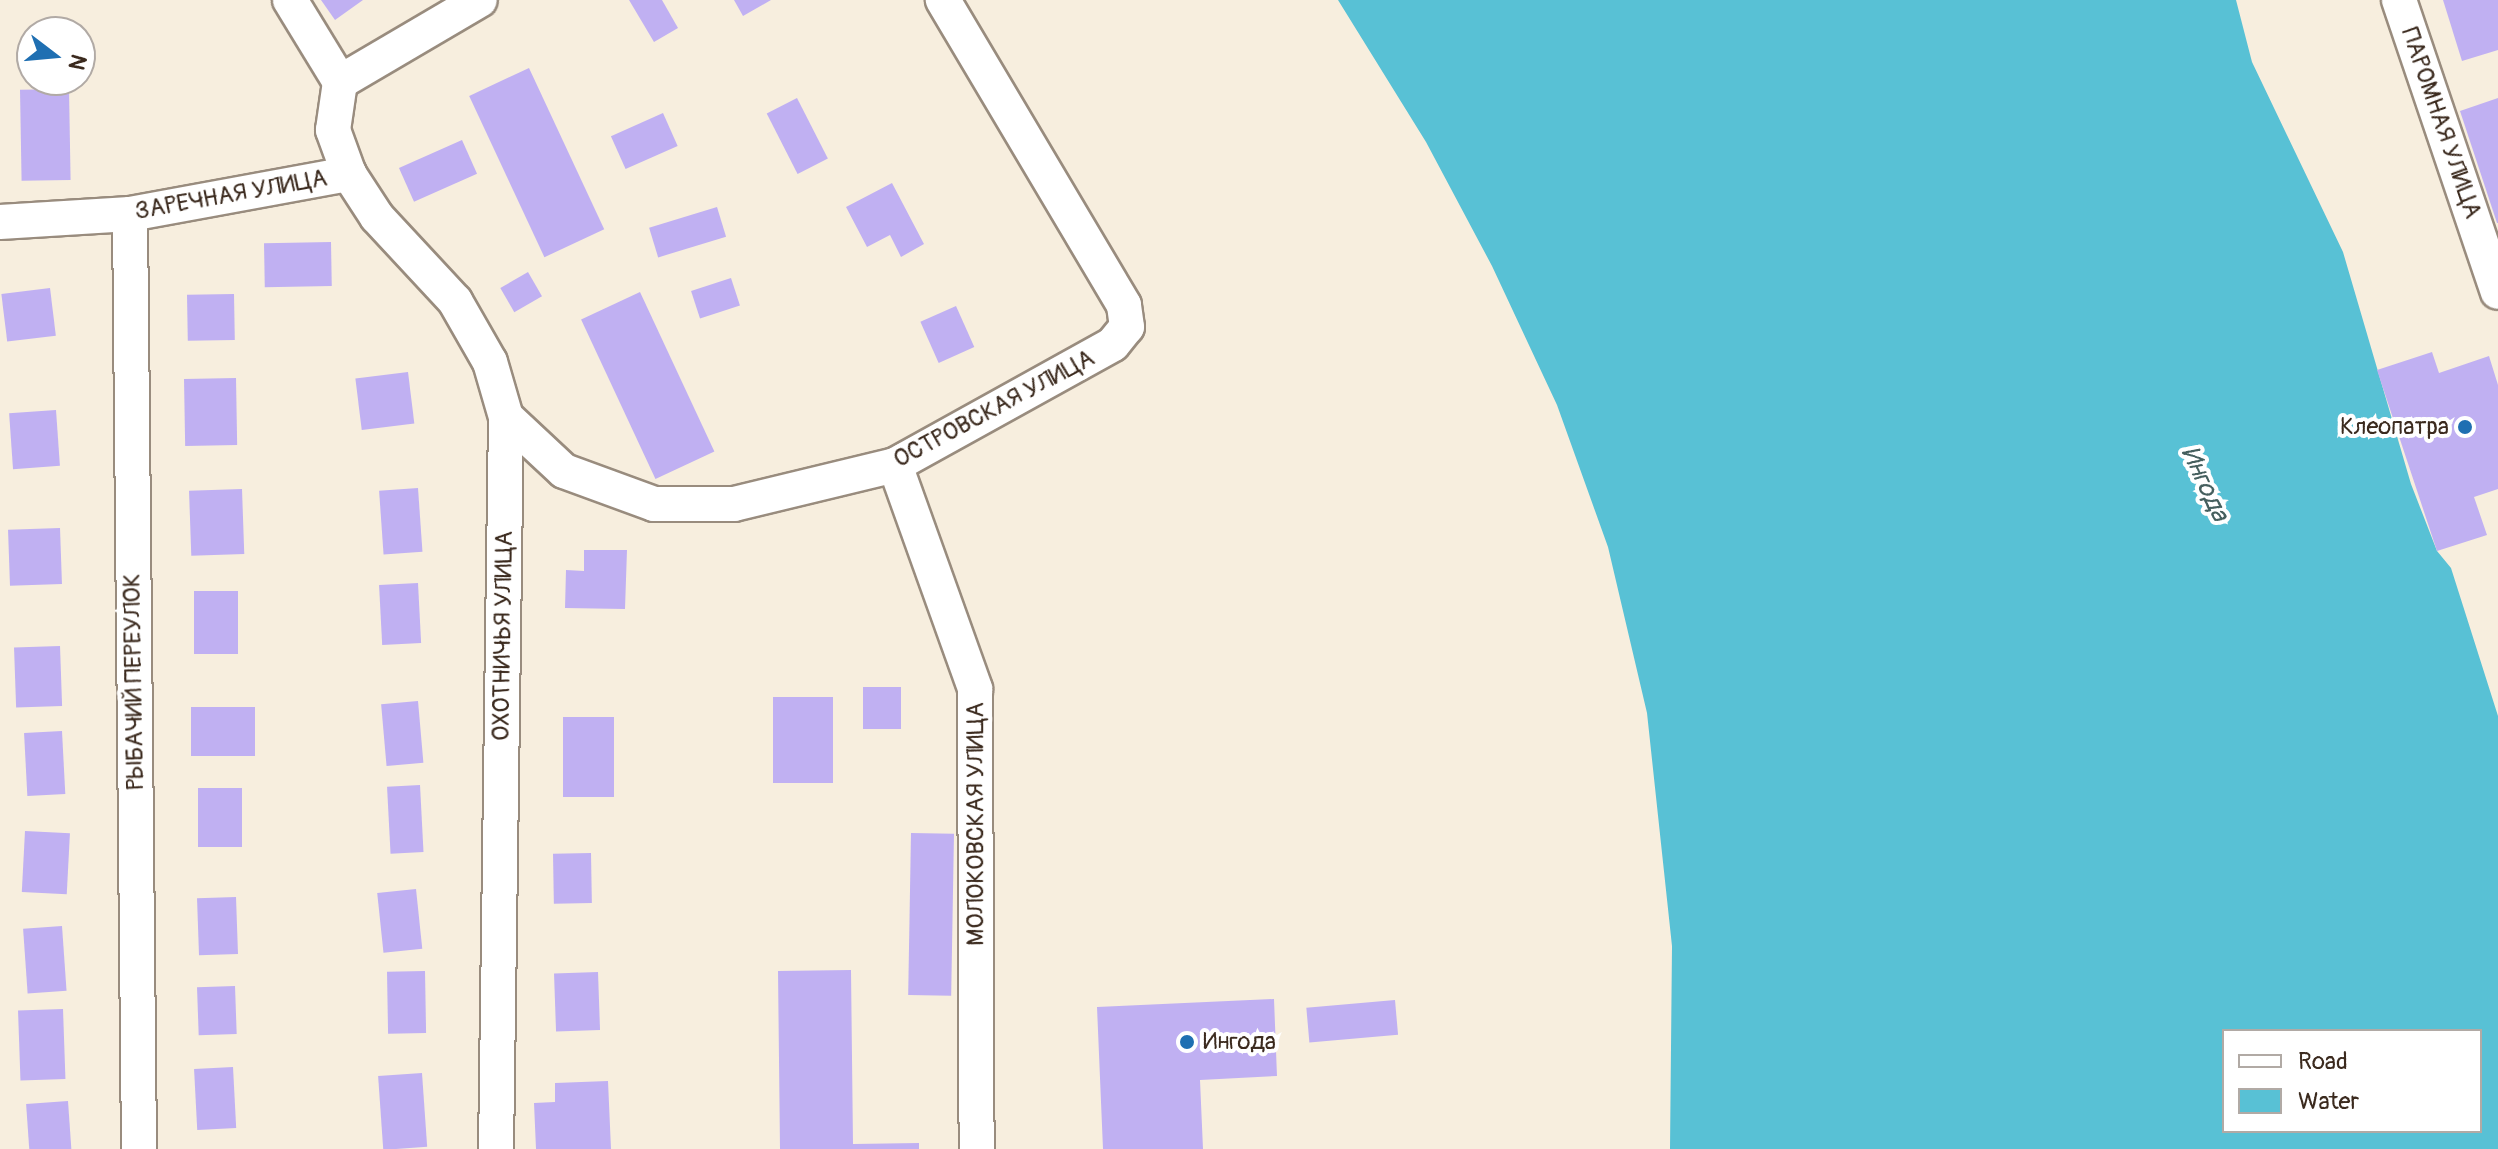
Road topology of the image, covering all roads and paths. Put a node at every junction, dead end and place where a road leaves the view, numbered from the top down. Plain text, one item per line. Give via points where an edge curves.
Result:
1 (290, 0) edge
2 (480, 0) edge
3 (943, 0) edge
4 (2399, 0) edge
5 (340, 82) junction
6 (349, 174) junction
7 (130, 214) junction
8 (0, 222) edge
9 (2498, 292) edge
10 (506, 417) junction
11 (895, 465) junction
12 (139, 1149) edge
13 (496, 1149) edge
14 (977, 1149) edge

1 - 5 street
2 - 5 street
3 - 11 street, ОСТРОВСКАЯ УЛИЦА via 1124,305 1127,327 1113,344
4 - 9 street, ПАРОМНАЯ УЛИЦА
5 - 6 street, ЗАРЕЧНАЯ УЛИЦА via 333,130
6 - 7 street, ЗАРЕЧНАЯ УЛИЦА
6 - 10 street, ОХОТНИЧЬЯ УЛИЦА via 377,217 455,301 490,362
7 - 8 street, ЗАРЕЧНАЯ УЛИЦА
7 - 12 street, РЫБАЧИЙ ПЕРЕУЛОК
10 - 11 street, ОСТРОВСКАЯ УЛИЦА via 564,471 654,504 734,504
10 - 13 street, ОХОТНИЧЬЯ УЛИЦА
11 - 14 street, МОЛОКОВСКАЯ УЛИЦА via 975,689

